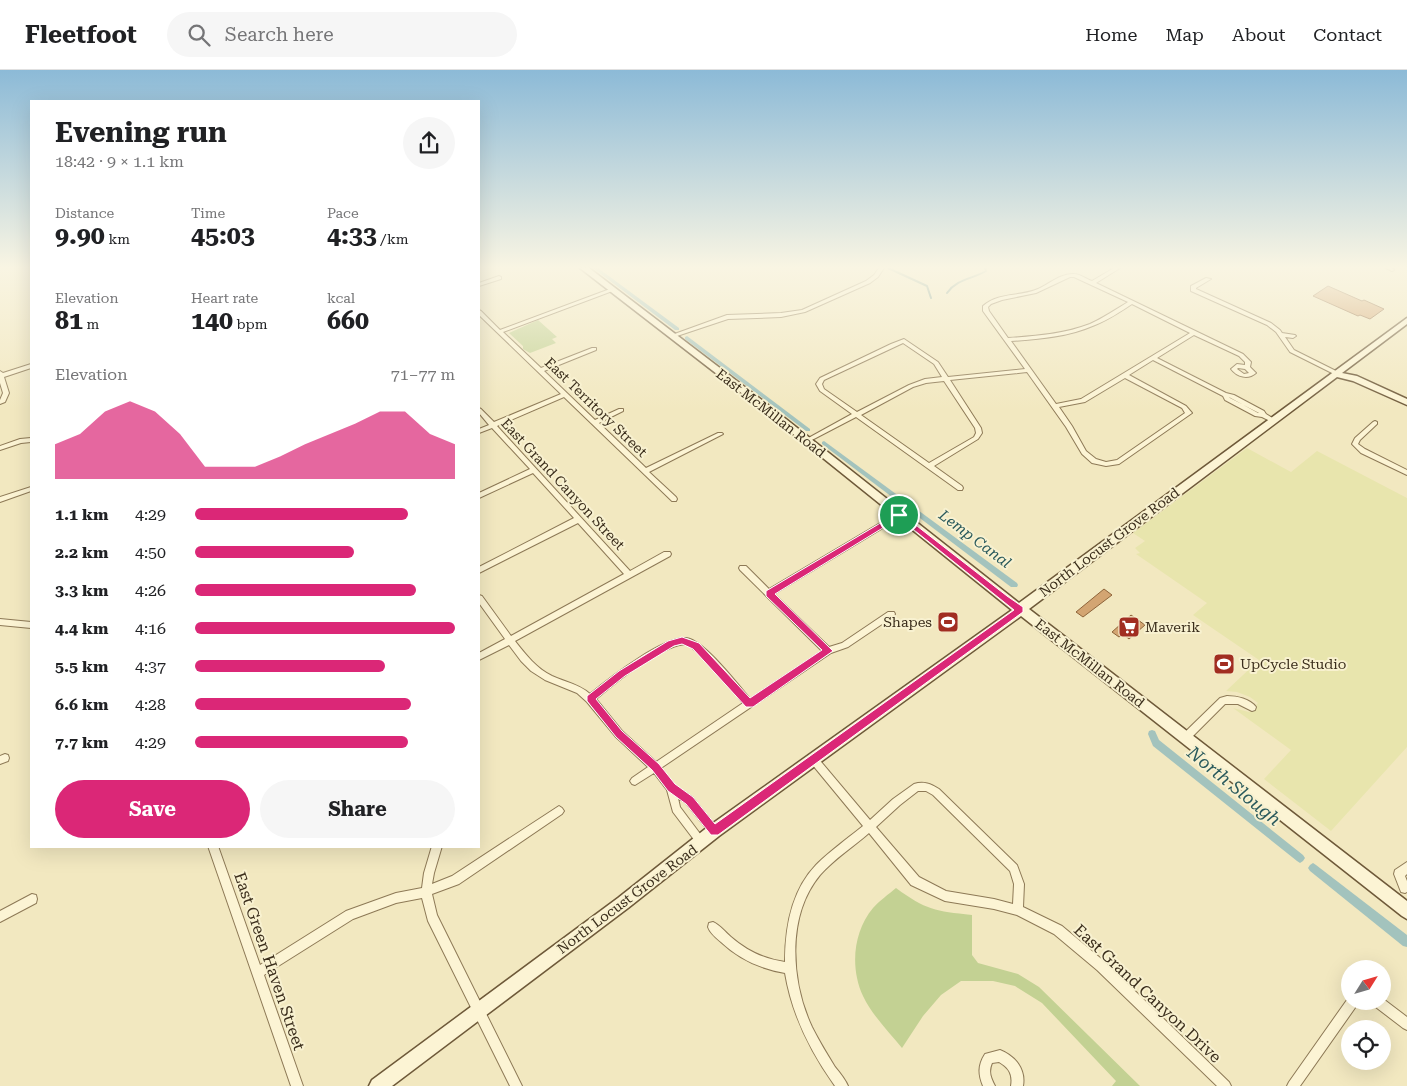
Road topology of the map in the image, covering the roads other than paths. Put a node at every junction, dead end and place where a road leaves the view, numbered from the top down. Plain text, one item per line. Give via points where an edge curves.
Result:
1 (482, 315) edge
2 (544, 315) edge
3 (645, 315) edge
4 (770, 315) edge
5 (989, 315) edge
6 (1108, 315) edge
7 (1160, 315) edge
8 (1250, 315) edge
9 (1407, 320) edge
10 (499, 332) junction
11 (1195, 332) junction
12 (1281, 335) junction
13 (672, 336) junction
14 (1293, 336) dead end
15 (1006, 340) junction
16 (594, 349) dead end
17 (1153, 358) junction
18 (30, 366) edge
19 (1247, 367) dead end
20 (1028, 370) junction
21 (540, 371) junction
22 (1336, 373) junction
23 (1, 374) edge
24 (1125, 375) junction
25 (1347, 378) junction
26 (947, 379) junction
27 (564, 394) junction
28 (1, 402) edge
29 (1407, 402) edge
30 (1054, 406) junction
31 (1407, 408) edge
32 (621, 410) dead end
33 (480, 411) edge
34 (857, 415) junction
35 (1267, 417) junction
36 (594, 422) junction
37 (1375, 423) dead end
38 (492, 425) junction
39 (480, 431) edge
40 (720, 434) dead end
41 (30, 440) edge
42 (806, 440) junction
43 (0, 448) edge
44 (929, 466) junction
45 (534, 470) junction
46 (645, 471) junction
47 (1407, 473) edge
48 (960, 488) dead end
49 (30, 489) edge
50 (480, 496) edge
51 (674, 499) dead end
52 (0, 500) edge
53 (899, 515) junction
54 (579, 520) junction
55 (667, 554) dead end
56 (743, 568) dead end
57 (480, 570) edge
58 (630, 574) junction
59 (769, 593) junction
60 (480, 599) edge
61 (1020, 610) junction
62 (891, 614) dead end
63 (0, 622) edge
64 (30, 625) edge
65 (510, 640) junction
66 (828, 651) junction
67 (480, 657) edge
68 (590, 699) junction
69 (749, 704) junction
70 (1252, 708) dead end
71 (1186, 737) junction
72 (814, 760) junction
73 (655, 767) junction
74 (635, 781) dead end
75 (671, 788) junction
76 (559, 812) dead end
77 (869, 827) junction
78 (714, 831) junction
79 (701, 842) junction
80 (214, 848) edge
81 (436, 848) edge
82 (1407, 866) edge
83 (1406, 888) edge
84 (426, 892) junction
85 (32, 899) dead end
86 (1394, 901) junction
87 (1018, 910) junction
88 (1407, 911) edge
89 (0, 917) edge
90 (713, 927) dead end
91 (790, 968) junction
92 (257, 973) junction
93 (478, 1010) junction
94 (1346, 1010) edge
95 (1389, 1010) edge
96 (1407, 1024) edge
97 (297, 1086) edge
98 (378, 1086) edge
99 (516, 1086) edge
100 (842, 1086) edge
101 (989, 1086) edge
102 (1017, 1086) edge
103 (1226, 1086) edge
104 (1293, 1086) edge

1 - 10 street, East Territory Street
2 - 10 street
3 - 13 main road, East McMillan Road
4 - 13 street via 727,317
5 - 15 street
6 - 15 street via 1066,333
7 - 11 street
8 - 12 street via 1269,324
9 - 22 main road, North Locust Grove Road
10 - 21 street, East Territory Street
11 - 17 street
11 - 19 street via 1242,355 1248,362
12 - 14 street
12 - 22 street via 1292,350
13 - 42 main road, East McMillan Road
15 - 20 street
16 - 21 street
17 - 24 street
17 - 35 street via 1225,396 1232,396
18 - 23 street
20 - 26 street
20 - 30 street
21 - 27 street, East Territory Street
22 - 25 main road
22 - 35 main road, North Locust Grove Road
23 - 28 street via 6,393
24 - 30 street via 1083,401
24 - 30 street via 1188,411 1187,415 1119,462 1102,463 1089,458
25 - 29 main road via 1354,378
25 - 31 main road
26 - 34 street via 911,386
26 - 34 street via 931,358 904,341 893,344 822,379 819,384 822,390
26 - 44 street via 979,433 976,438
27 - 36 street, East Territory Street
27 - 38 street
32 - 36 street
33 - 38 street, East Grand Canyon Street
34 - 42 street
34 - 44 street
35 - 61 main road, North Locust Grove Road
36 - 46 street, East Territory Street
37 - 47 street via 1356,444
38 - 39 street
38 - 45 street, East Grand Canyon Street
40 - 46 street
41 - 43 street
42 - 53 main road, East McMillan Road
44 - 48 street
45 - 50 street
45 - 54 street, East Grand Canyon Street
46 - 51 street, East Territory Street
49 - 52 street
53 - 59 street
53 - 61 main road, East McMillan Road
54 - 57 street
54 - 58 street, East Grand Canyon Street
55 - 58 street
56 - 59 street
58 - 65 street
59 - 66 street
60 - 65 street
61 - 71 main road, East McMillan Road
61 - 72 main road, North Locust Grove Road
62 - 66 street via 845,645
63 - 64 street
65 - 67 street
65 - 68 street via 534,669 580,690
66 - 69 street
68 - 69 street via 622,674 671,643 682,640 696,646
68 - 73 street via 619,734
69 - 73 street
70 - 71 street via 1239,700 1223,702
71 - 86 main road, East McMillan Road
72 - 77 street, East Grand Canyon Drive
72 - 78 main road, North Locust Grove Road
73 - 74 street
73 - 75 street
75 - 78 street via 690,800
75 - 79 street via 676,809
76 - 84 street via 455,880
77 - 87 street, East Grand Canyon Drive via 915,881 930,890 945,896
77 - 87 street via 910,792 923,786 932,790 1014,868 1019,884
77 - 91 street via 827,861 807,886 794,918
78 - 79 main road, North Locust Grove Road
79 - 93 main road, North Locust Grove Road via 623,904
80 - 92 street, East Green Haven Street
81 - 84 street
82 - 83 street via 1399,874
83 - 86 street
84 - 92 street via 396,898 350,915
84 - 93 street via 432,917
85 - 89 street
86 - 88 main road, East McMillan Road
87 - 103 street, East Grand Canyon Drive via 1048,923 1080,947
90 - 91 street via 738,951 774,967
91 - 100 street via 804,1025
92 - 97 street, East Green Haven Street
93 - 98 main road, North Locust Grove Road
93 - 99 street
94 - 104 street
95 - 96 street
101 - 102 street via 984,1070 985,1064 994,1056 1006,1058 1013,1065

